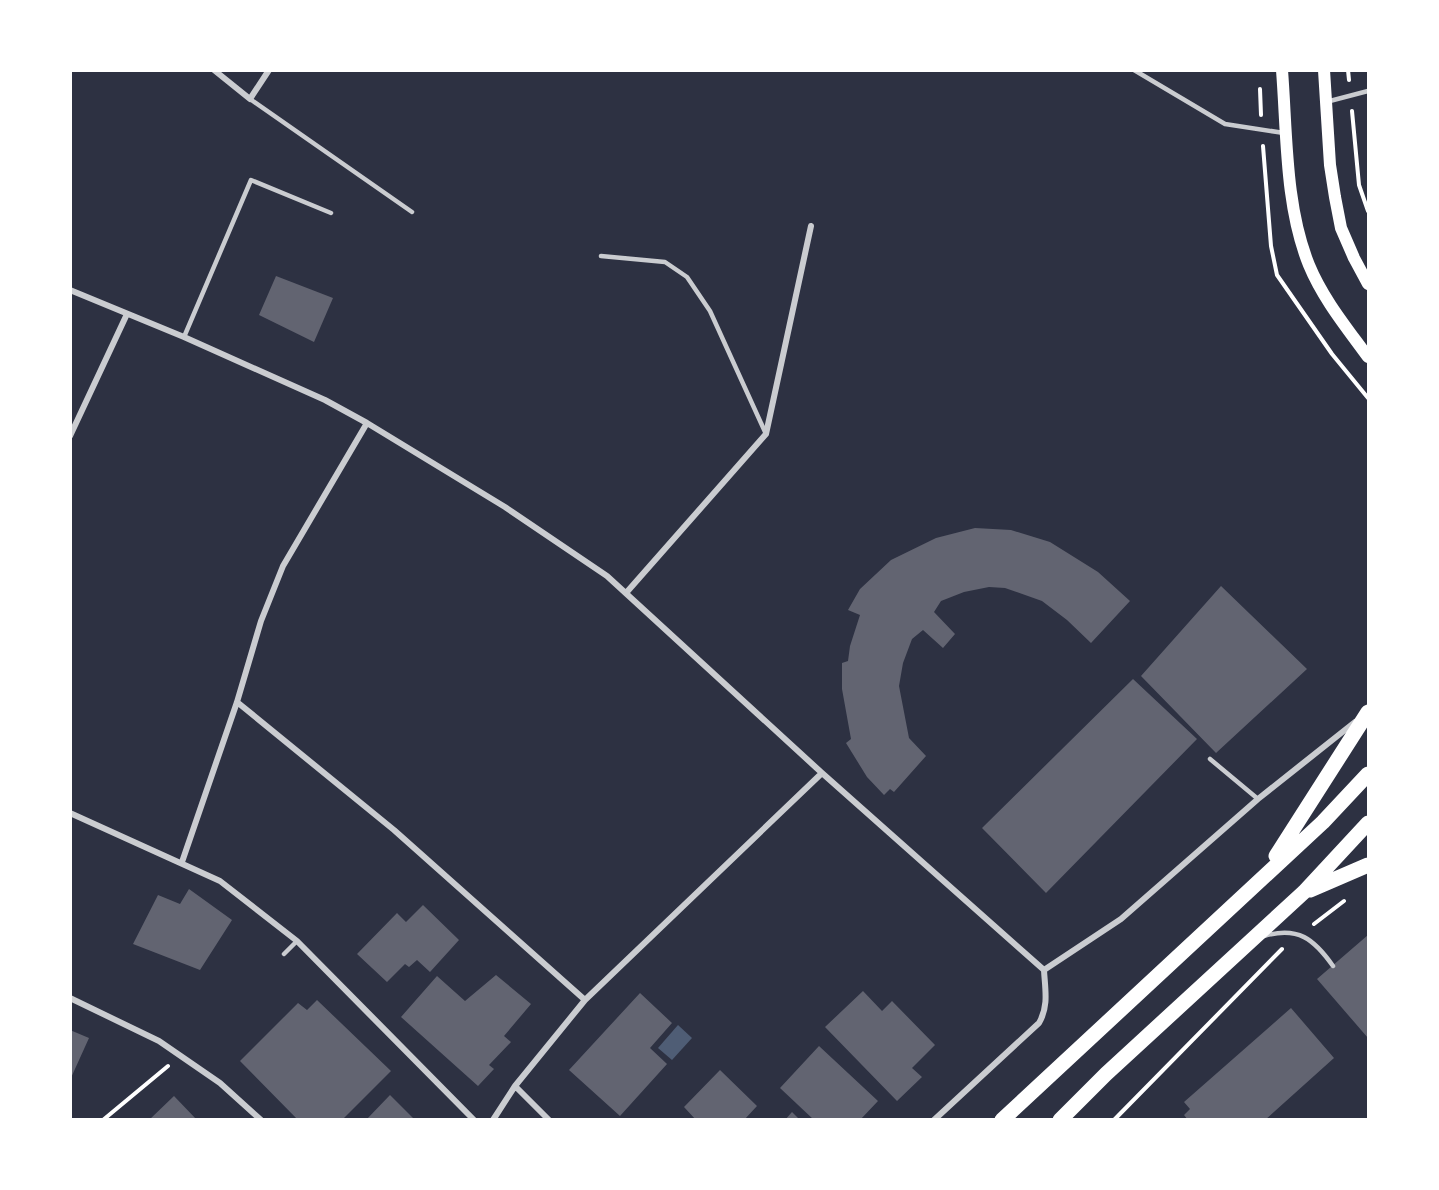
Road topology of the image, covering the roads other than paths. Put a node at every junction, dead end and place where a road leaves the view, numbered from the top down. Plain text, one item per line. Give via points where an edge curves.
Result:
1 (214, 70) edge
2 (268, 70) edge
3 (1134, 70) edge
4 (1282, 70) edge
5 (1324, 70) edge
6 (1368, 91) edge
7 (250, 99) junction
8 (1326, 102) junction
9 (1287, 133) junction
10 (412, 212) dead end
11 (331, 213) dead end
12 (811, 226) dead end
13 (601, 256) dead end
14 (1368, 284) edge
15 (70, 290) edge
16 (127, 314) junction
17 (184, 337) junction
18 (1368, 357) edge
19 (367, 423) junction
20 (766, 434) junction
21 (70, 436) edge
22 (626, 593) junction
23 (237, 702) junction
24 (1368, 711) edge
25 (1209, 759) dead end
26 (822, 773) junction
27 (1368, 774) edge
28 (1258, 799) junction
29 (70, 813) edge
30 (1368, 822) edge
31 (182, 862) junction
32 (1368, 864) edge
33 (1265, 874) junction
34 (1305, 892) junction
35 (297, 940) junction
36 (1253, 940) junction
37 (284, 954) dead end
38 (1333, 966) dead end
39 (1044, 970) junction
40 (70, 998) edge
41 (585, 1000) junction
42 (515, 1086) junction
43 (261, 1119) edge
44 (474, 1119) edge
45 (493, 1119) edge
46 (549, 1119) edge
47 (934, 1119) edge
48 (1002, 1119) edge
49 (1060, 1119) edge

1 - 7 street
2 - 7 street
3 - 9 lane via 1225,124
4 - 9 main road
5 - 8 main road
6 - 8 lane
7 - 10 lane
8 - 14 main road via 1330,165 1341,228
9 - 18 main road via 1294,210 1310,267 1332,307
11 - 17 lane via 251,180
12 - 20 street
13 - 20 lane via 665,262 687,277 710,311
15 - 16 street
16 - 17 street
16 - 21 street
17 - 19 street
19 - 22 street via 505,507
19 - 23 street via 283,566 261,621
20 - 22 street
22 - 26 street
23 - 31 street
23 - 41 street via 394,831
24 - 28 street
24 - 33 main road
25 - 28 lane
26 - 39 street
26 - 41 street
27 - 33 main road via 1323,822
28 - 39 street via 1121,919
29 - 31 street
30 - 34 main road
31 - 35 street via 219,880
32 - 34 main road
33 - 48 main road
34 - 36 main road
35 - 37 lane
35 - 44 street
36 - 38 lane via 1277,933 1301,935 1322,949
36 - 49 main road
39 - 47 street via 1046,1003 1039,1023
40 - 43 street via 159,1041 219,1083
41 - 42 street
42 - 45 street
42 - 46 street

